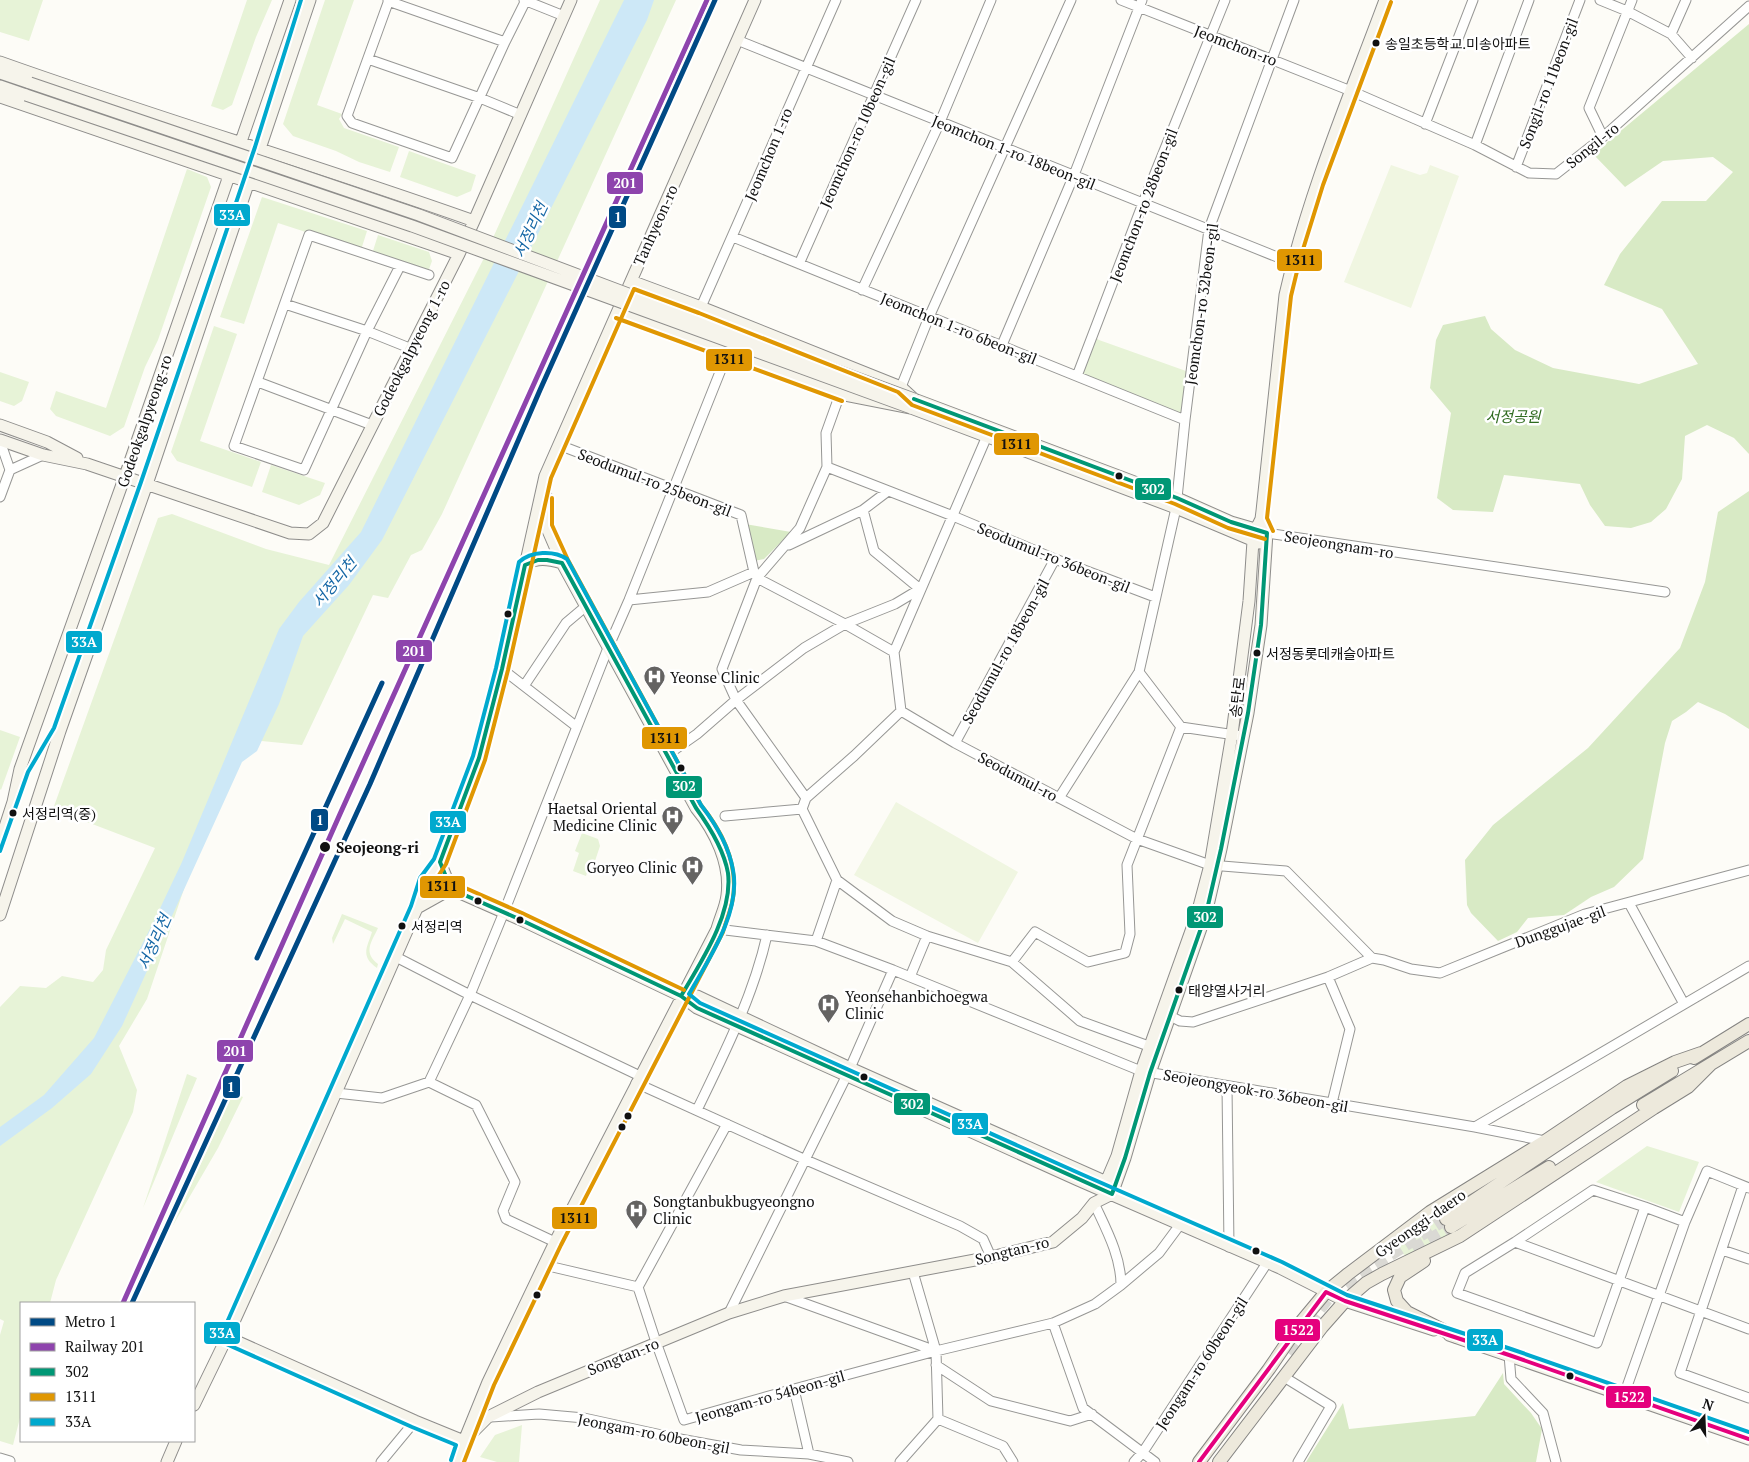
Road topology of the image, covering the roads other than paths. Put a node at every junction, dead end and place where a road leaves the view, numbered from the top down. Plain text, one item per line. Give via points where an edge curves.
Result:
1 (290, 0) edge
2 (310, 0) edge
3 (525, 0) edge
4 (571, 0) edge
5 (755, 0) edge
6 (836, 0) edge
7 (916, 0) edge
8 (991, 0) edge
9 (1071, 0) edge
10 (1121, 0) edge
11 (1225, 0) edge
12 (1294, 0) edge
13 (1385, 0) edge
14 (1473, 0) edge
15 (1529, 0) edge
16 (1580, 0) edge
17 (1600, 0) edge
18 (1632, 0) edge
19 (1686, 0) edge
20 (389, 1) edge
21 (1140, 4) edge
22 (1749, 6) edge
23 (1627, 11) junction
24 (564, 16) junction
25 (1671, 34) junction
26 (1210, 35) junction
27 (737, 40) junction
28 (505, 42) junction
29 (1692, 58) junction
30 (368, 59) junction
31 (1272, 59) junction
32 (0, 62) edge
33 (805, 68) junction
34 (0, 73) edge
35 (0, 86) edge
36 (1352, 90) junction
37 (873, 95) junction
38 (0, 97) edge
39 (480, 98) junction
40 (521, 115) junction
41 (940, 122) junction
42 (1425, 124) junction
43 (1603, 137) junction
44 (241, 143) junction
45 (1475, 145) junction
46 (1004, 147) junction
47 (261, 149) junction
48 (1516, 167) junction
49 (1074, 175) junction
50 (229, 176) junction
51 (249, 183) junction
52 (393, 192) junction
53 (1143, 203) junction
54 (474, 221) junction
55 (381, 226) junction
56 (1208, 229) junction
57 (733, 237) junction
58 (459, 254) junction
59 (1292, 263) junction
60 (799, 264) junction
61 (400, 266) junction
62 (429, 275) dead end
63 (631, 281) junction
64 (862, 290) junction
65 (285, 304) junction
66 (701, 307) junction
67 (618, 312) junction
68 (929, 317) junction
69 (367, 331) junction
70 (1002, 346) junction
71 (412, 350) junction
72 (728, 352) junction
73 (1077, 376) junction
74 (258, 382) junction
75 (900, 387) junction
76 (840, 394) junction
77 (912, 403) junction
78 (331, 409) junction
79 (1185, 420) junction
80 (0, 425) edge
81 (372, 425) junction
82 (987, 436) junction
83 (0, 441) edge
84 (559, 445) junction
85 (43, 455) junction
86 (87, 464) junction
87 (828, 467) junction
88 (10, 470) junction
89 (125, 476) junction
90 (545, 476) junction
91 (147, 484) junction
92 (672, 488) junction
93 (888, 491) junction
94 (0, 497) edge
95 (1177, 503) junction
96 (863, 510) junction
97 (953, 516) junction
98 (1262, 535) junction
99 (1253, 541) junction
100 (786, 546) junction
101 (1055, 559) junction
102 (562, 563) junction
103 (525, 565) junction
104 (755, 575) junction
105 (920, 589) junction
106 (1666, 592) dead end
107 (1155, 597) junction
108 (629, 600) junction
109 (586, 607) junction
110 (845, 624) junction
111 (608, 648) junction
112 (894, 652) junction
113 (502, 668) junction
114 (1140, 672) junction
115 (524, 686) junction
116 (736, 700) junction
117 (901, 711) junction
118 (578, 726) junction
119 (1181, 727) junction
120 (1237, 735) junction
121 (955, 743) junction
122 (667, 755) junction
123 (806, 798) junction
124 (1059, 798) junction
125 (802, 809) junction
126 (725, 816) dead end
127 (1137, 839) junction
128 (0, 842) edge
129 (440, 862) junction
130 (1213, 864) junction
131 (1749, 870) edge
132 (837, 880) junction
133 (451, 889) junction
134 (422, 891) junction
135 (435, 899) junction
136 (1629, 903) junction
137 (417, 908) junction
138 (504, 912) junction
139 (0, 915) edge
140 (716, 929) junction
141 (767, 935) junction
142 (927, 936) junction
143 (816, 941) junction
144 (396, 957) junction
145 (1372, 958) junction
146 (1012, 962) junction
147 (1749, 966) edge
148 (893, 970) junction
149 (1328, 977) junction
150 (910, 978) junction
151 (470, 995) junction
152 (681, 996) junction
153 (1684, 1004) junction
154 (1170, 1016) junction
155 (739, 1021) junction
156 (1749, 1024) edge
157 (1749, 1041) edge
158 (1154, 1048) junction
159 (1701, 1053) junction
160 (848, 1071) junction
161 (1146, 1072) junction
162 (638, 1079) junction
163 (429, 1082) junction
164 (1227, 1086) junction
165 (336, 1093) junction
166 (1332, 1103) junction
167 (697, 1110) junction
168 (727, 1124) junction
169 (1475, 1128) junction
170 (1545, 1141) junction
171 (806, 1160) junction
172 (1746, 1187) edge
173 (1109, 1188) junction
174 (1094, 1203) junction
175 (1645, 1207) junction
176 (1685, 1222) junction
177 (1180, 1226) junction
178 (1452, 1227) junction
179 (555, 1242) junction
180 (1515, 1242) junction
181 (1230, 1247) junction
182 (1722, 1250) junction
183 (991, 1257) junction
184 (1749, 1259) edge
185 (1267, 1263) junction
186 (544, 1265) junction
187 (913, 1272) junction
188 (1619, 1281) junction
189 (1121, 1285) junction
190 (638, 1287) junction
191 (1326, 1292) junction
192 (784, 1296) junction
193 (1660, 1296) junction
194 (1345, 1302) junction
195 (1702, 1311) junction
196 (729, 1313) junction
197 (1053, 1323) junction
198 (1749, 1329) edge
199 (227, 1337) junction
200 (1457, 1338) junction
201 (656, 1342) junction
202 (936, 1351) junction
203 (1510, 1355) junction
204 (936, 1365) junction
205 (1284, 1377) junction
206 (794, 1389) junction
207 (1624, 1396) junction
208 (1749, 1398) edge
209 (195, 1403) edge
210 (1092, 1414) junction
211 (488, 1418) junction
212 (938, 1419) junction
213 (415, 1421) junction
214 (1749, 1439) edge
215 (464, 1441) junction
216 (176, 1442) edge
217 (1143, 1452) junction
218 (809, 1454) junction
219 (0, 1458) edge
220 (10, 1461) edge
221 (1223, 1461) edge
222 (167, 1462) edge
223 (381, 1462) edge
224 (457, 1462) edge
225 (848, 1462) edge
226 (900, 1462) edge
227 (1013, 1462) edge
228 (1134, 1462) edge
229 (1155, 1462) edge
230 (1198, 1462) edge
231 (1298, 1462) edge
232 (1556, 1462) edge

1 - 44 street, Godeokgalpyeong-ro
2 - 47 street, Godeokgalpyeong-ro
3 - 24 street
3 - 28 street
4 - 24 street, Godeokgalpyeong 1-ro
5 - 27 street, Tanhyeon-ro
6 - 33 street, Jeomchon 1-ro
7 - 37 street, Jeomchon-ro 10beon-gil
8 - 41 street
9 - 46 street
10 - 21 street, Jeomchon-ro
11 - 26 street, Jeomchon-ro 28beon-gil
12 - 31 street, Jeomchon-ro 32beon-gil
13 - 36 street
14 - 42 street
15 - 45 street
16 - 48 street, Songil-ro 11beon-gil
17 - 23 street
18 - 23 street
19 - 25 street
20 - 28 street
20 - 30 street
21 - 26 street, Jeomchon-ro
21 - 49 street
22 - 29 street, Songil-ro
23 - 25 street
23 - 43 street via 1589,108
24 - 40 street, Godeokgalpyeong 1-ro
25 - 29 street
26 - 31 street, Jeomchon-ro
26 - 53 street, Jeomchon-ro 28beon-gil
27 - 33 street, Jeomchon 1-ro 18beon-gil
27 - 63 street, Tanhyeon-ro
28 - 39 street
29 - 43 street, Songil-ro
30 - 39 street
30 - 39 street via 347,116 352,123 452,158
31 - 36 street, Jeomchon-ro
31 - 56 street, Jeomchon-ro 32beon-gil
32 - 44 street
33 - 37 street, Jeomchon 1-ro 18beon-gil
33 - 57 street, Jeomchon 1-ro
34 - 77 street, bridge via 419,214
35 - 77 street, bridge via 412,226
36 - 42 street, Songil-ro
36 - 59 street via 1309,206
37 - 41 street, Jeomchon 1-ro 18beon-gil
37 - 60 street, Jeomchon-ro 10beon-gil
38 - 50 street
39 - 40 street
40 - 54 street, Godeokgalpyeong 1-ro
41 - 46 street, Jeomchon 1-ro 18beon-gil
41 - 64 street
42 - 45 street, Songil-ro
43 - 48 street, Songil-ro via 1556,174 1529,173
44 - 47 street
44 - 50 street, Godeokgalpyeong-ro
45 - 48 street, Songil-ro
46 - 49 street, Jeomchon 1-ro 18beon-gil
46 - 68 street
47 - 51 street, Godeokgalpyeong-ro
47 - 52 street
49 - 53 street, Jeomchon 1-ro 18beon-gil
49 - 70 street
50 - 51 street
50 - 89 street, Godeokgalpyeong-ro
51 - 55 street
51 - 91 street, Godeokgalpyeong-ro
52 - 54 street
52 - 55 street
53 - 56 street, Jeomchon 1-ro 18beon-gil
53 - 73 street, Jeomchon-ro 28beon-gil
54 - 58 street, Godeokgalpyeong 1-ro
55 - 58 street
56 - 59 street, Jeomchon 1-ro 18beon-gil
56 - 79 street, Jeomchon-ro 32beon-gil
57 - 60 street, Jeomchon 1-ro 6beon-gil
57 - 66 street, Jeomchon 1-ro
58 - 71 street, Godeokgalpyeong 1-ro
59 - 98 street via 1285,294
60 - 64 street, Jeomchon 1-ro 6beon-gil
61 - 62 street
61 - 65 street via 309,235
61 - 69 street
63 - 66 street
63 - 67 street, Tanhyeon-ro
64 - 68 street, Jeomchon 1-ro 6beon-gil
65 - 69 street
65 - 74 street
66 - 75 street
67 - 72 street
67 - 84 street, Tanhyeon-ro
68 - 70 street, Jeomchon 1-ro 6beon-gil
68 - 75 street
69 - 71 street
69 - 78 street
70 - 73 street, Jeomchon 1-ro 6beon-gil
71 - 81 street, Godeokgalpyeong 1-ro
72 - 76 street
72 - 92 street
73 - 79 street, Jeomchon 1-ro 6beon-gil
74 - 78 street
74 - 78 street via 234,446 304,470
75 - 77 street
76 - 77 street
76 - 87 street via 826,433
77 - 82 street, Seojeongnam-ro
77 - 95 street, Seojeongnam-ro
78 - 81 street
79 - 95 street, Jeomchon-ro 32beon-gil
80 - 86 street via 48,442
81 - 91 street, Godeokgalpyeong 1-ro via 323,523 309,534 290,533
82 - 95 street, Seojeongnam-ro
82 - 97 street
83 - 85 street
83 - 88 street
84 - 90 street, Tanhyeon-ro
84 - 92 street, Seodumul-ro 25beon-gil
85 - 86 street
85 - 88 street
86 - 89 street, Godeokgalpyeong 1-ro
87 - 93 street, Seodumul-ro 36beon-gil
87 - 100 street via 800,528
88 - 94 street
89 - 91 street, Godeokgalpyeong 1-ro
89 - 128 street, Godeokgalpyeong-ro via 19,773
90 - 102 street via 546,526
90 - 103 street, Tanhyeon-ro
91 - 139 street, Godeokgalpyeong-ro via 60,731
92 - 104 street, Seodumul-ro 25beon-gil via 740,515
92 - 108 street
93 - 96 street
93 - 97 street, Seodumul-ro 36beon-gil
95 - 98 street, Seojeongnam-ro
95 - 99 street, Seojeongnam-ro
95 - 107 street, Jeomchon-ro 32beon-gil
96 - 100 street
96 - 105 street via 874,551
97 - 101 street, Seodumul-ro 36beon-gil
97 - 105 street
98 - 99 street, 송탄로
98 - 106 street, Seojeongnam-ro
98 - 120 street via 1261,625 1248,713
99 - 120 street, 송탄로
100 - 104 street
101 - 107 street, Seodumul-ro 36beon-gil
101 - 121 street, Seodumul-ro 18beon-gil
102 - 103 street via 548,559
102 - 109 street
103 - 113 street, Tanhyeon-ro
104 - 108 street via 708,592
104 - 110 street
104 - 116 street via 722,669
105 - 110 street via 895,604
105 - 112 street
107 - 114 street, Jeomchon-ro 32beon-gil
108 - 111 street
109 - 111 street
109 - 115 street via 566,623
110 - 112 street
110 - 116 street via 804,648
111 - 118 street
111 - 122 street
112 - 117 street
113 - 115 street
113 - 129 street, Tanhyeon-ro via 479,758
114 - 119 street
114 - 124 street
115 - 118 street
116 - 122 street
116 - 123 street
117 - 121 street, Seodumul-ro
117 - 123 street
118 - 138 street
119 - 120 street
119 - 127 street
120 - 130 street
121 - 124 street, Seodumul-ro
122 - 140 street via 721,851 728,875 727,896
123 - 125 street
124 - 127 street, Seodumul-ro
125 - 126 street
125 - 132 street
127 - 130 street, Seodumul-ro
127 - 146 street via 1127,865 1130,934 1125,954 1088,962 1034,932
129 - 133 street
129 - 134 street, Tanhyeon-ro
130 - 145 street via 1286,871
130 - 154 street via 1206,914
130 - 158 street
131 - 136 street, Dunggujae-gil
132 - 142 street via 892,921
132 - 143 street
133 - 135 street
133 - 138 street
134 - 135 street
134 - 137 street, Tanhyeon-ro
135 - 137 street
136 - 145 street, Dunggujae-gil via 1585,914 1440,973
136 - 153 street
137 - 144 street, Tanhyeon-ro
138 - 151 street
138 - 152 street
140 - 141 street, Seojeongyeok-ro 36beon-gil
140 - 152 street
141 - 143 street, Seojeongyeok-ro 36beon-gil
141 - 155 street
142 - 146 street
142 - 150 street
143 - 148 street, Seojeongyeok-ro 36beon-gil
144 - 151 street
144 - 165 street, Tanhyeon-ro
145 - 149 street
146 - 158 street via 1080,1021
147 - 153 street
148 - 150 street, Seojeongyeok-ro 36beon-gil
148 - 160 street
149 - 154 street via 1193,1022
149 - 166 street via 1350,1029
150 - 161 street, Seojeongyeok-ro 36beon-gil
151 - 162 street
151 - 163 street
152 - 155 street via 697,1008
152 - 162 street
153 - 169 street
154 - 158 street
155 - 160 street
155 - 167 street
156 - 159 main road, Gyeonggi-daero
157 - 178 main road, Gyeonggi-daero via 1711,1064 1688,1088
158 - 161 street
159 - 170 main road, Gyeonggi-daero via 1627,1086
159 - 178 main road, Gyeonggi-daero via 1612,1108
160 - 171 street
160 - 173 street via 1069,1176
161 - 164 street, Seojeongyeok-ro 36beon-gil
161 - 173 street
162 - 167 street
162 - 179 street
163 - 165 street via 382,1098
163 - 179 street via 476,1105 515,1182 503,1211 506,1219
164 - 166 street, Seojeongyeok-ro 36beon-gil
164 - 181 street
165 - 199 street, Tanhyeon-ro
166 - 169 street, Seojeongyeok-ro 36beon-gil
167 - 168 street
168 - 171 street
168 - 190 street
169 - 170 street, Seojeongyeok-ro 36beon-gil
170 - 191 main road, Gyeonggi-daero via 1430,1212
171 - 183 street via 983,1238
171 - 196 street
172 - 176 street via 1707,1171
172 - 182 street
173 - 174 street, Songtan-ro
173 - 177 street
174 - 183 street, Songtan-ro via 1082,1218 1052,1242
174 - 189 street via 1112,1241
175 - 176 street
175 - 180 street via 1593,1190
175 - 188 street
176 - 193 street
177 - 181 street
177 - 189 street, Jeongam-ro 54beon-gil via 1159,1253
178 - 194 main road, Gyeonggi-daero via 1366,1283
178 - 200 main road via 1400,1277 1394,1290 1397,1301 1407,1312
179 - 186 street
180 - 188 street
180 - 188 street via 1465,1274 1457,1293 1597,1343
181 - 185 street
182 - 184 street
182 - 195 street
183 - 187 street, Songtan-ro
185 - 191 street
185 - 217 street, Jeongam-ro 60beon-gil
186 - 190 street
186 - 215 street via 488,1382
187 - 192 street, Songtan-ro
187 - 202 street
188 - 193 street
189 - 197 street, Jeongam-ro 54beon-gil via 1095,1304
190 - 201 street
191 - 194 street
191 - 230 main road, Gyeonggi-daero
192 - 196 street, Songtan-ro
192 - 202 street
193 - 195 street
193 - 207 street
194 - 200 street
194 - 205 main road, Gyeonggi-daero
195 - 198 street
195 - 208 street via 1680,1373
196 - 201 street, Songtan-ro
197 - 202 street, Jeongam-ro 54beon-gil
197 - 210 street via 1083,1408
199 - 209 street, Tanhyeon-ro
199 - 213 street
200 - 203 street
201 - 206 street, Jeongam-ro 54beon-gil via 684,1420
201 - 211 street, Songtan-ro via 538,1392
202 - 204 street
202 - 206 street, Jeongam-ro 54beon-gil
203 - 207 street
203 - 232 street via 1510,1379 1543,1413
204 - 210 street via 991,1401 1070,1422
204 - 212 street
205 - 221 main road, Gyeonggi-daero
205 - 231 street via 1331,1406
206 - 218 street
207 - 214 street
210 - 217 street
211 - 215 street, Songtan-ro
211 - 218 street, Jeongam-ro 60beon-gil via 539,1414 584,1418 741,1450
212 - 226 street
212 - 227 street via 1003,1446
213 - 215 street
213 - 223 street
215 - 224 street, Songtan-ro
216 - 222 street
217 - 228 street, Jeongam-ro 60beon-gil
217 - 229 street
218 - 225 street, Jeongam-ro 60beon-gil
219 - 220 street

